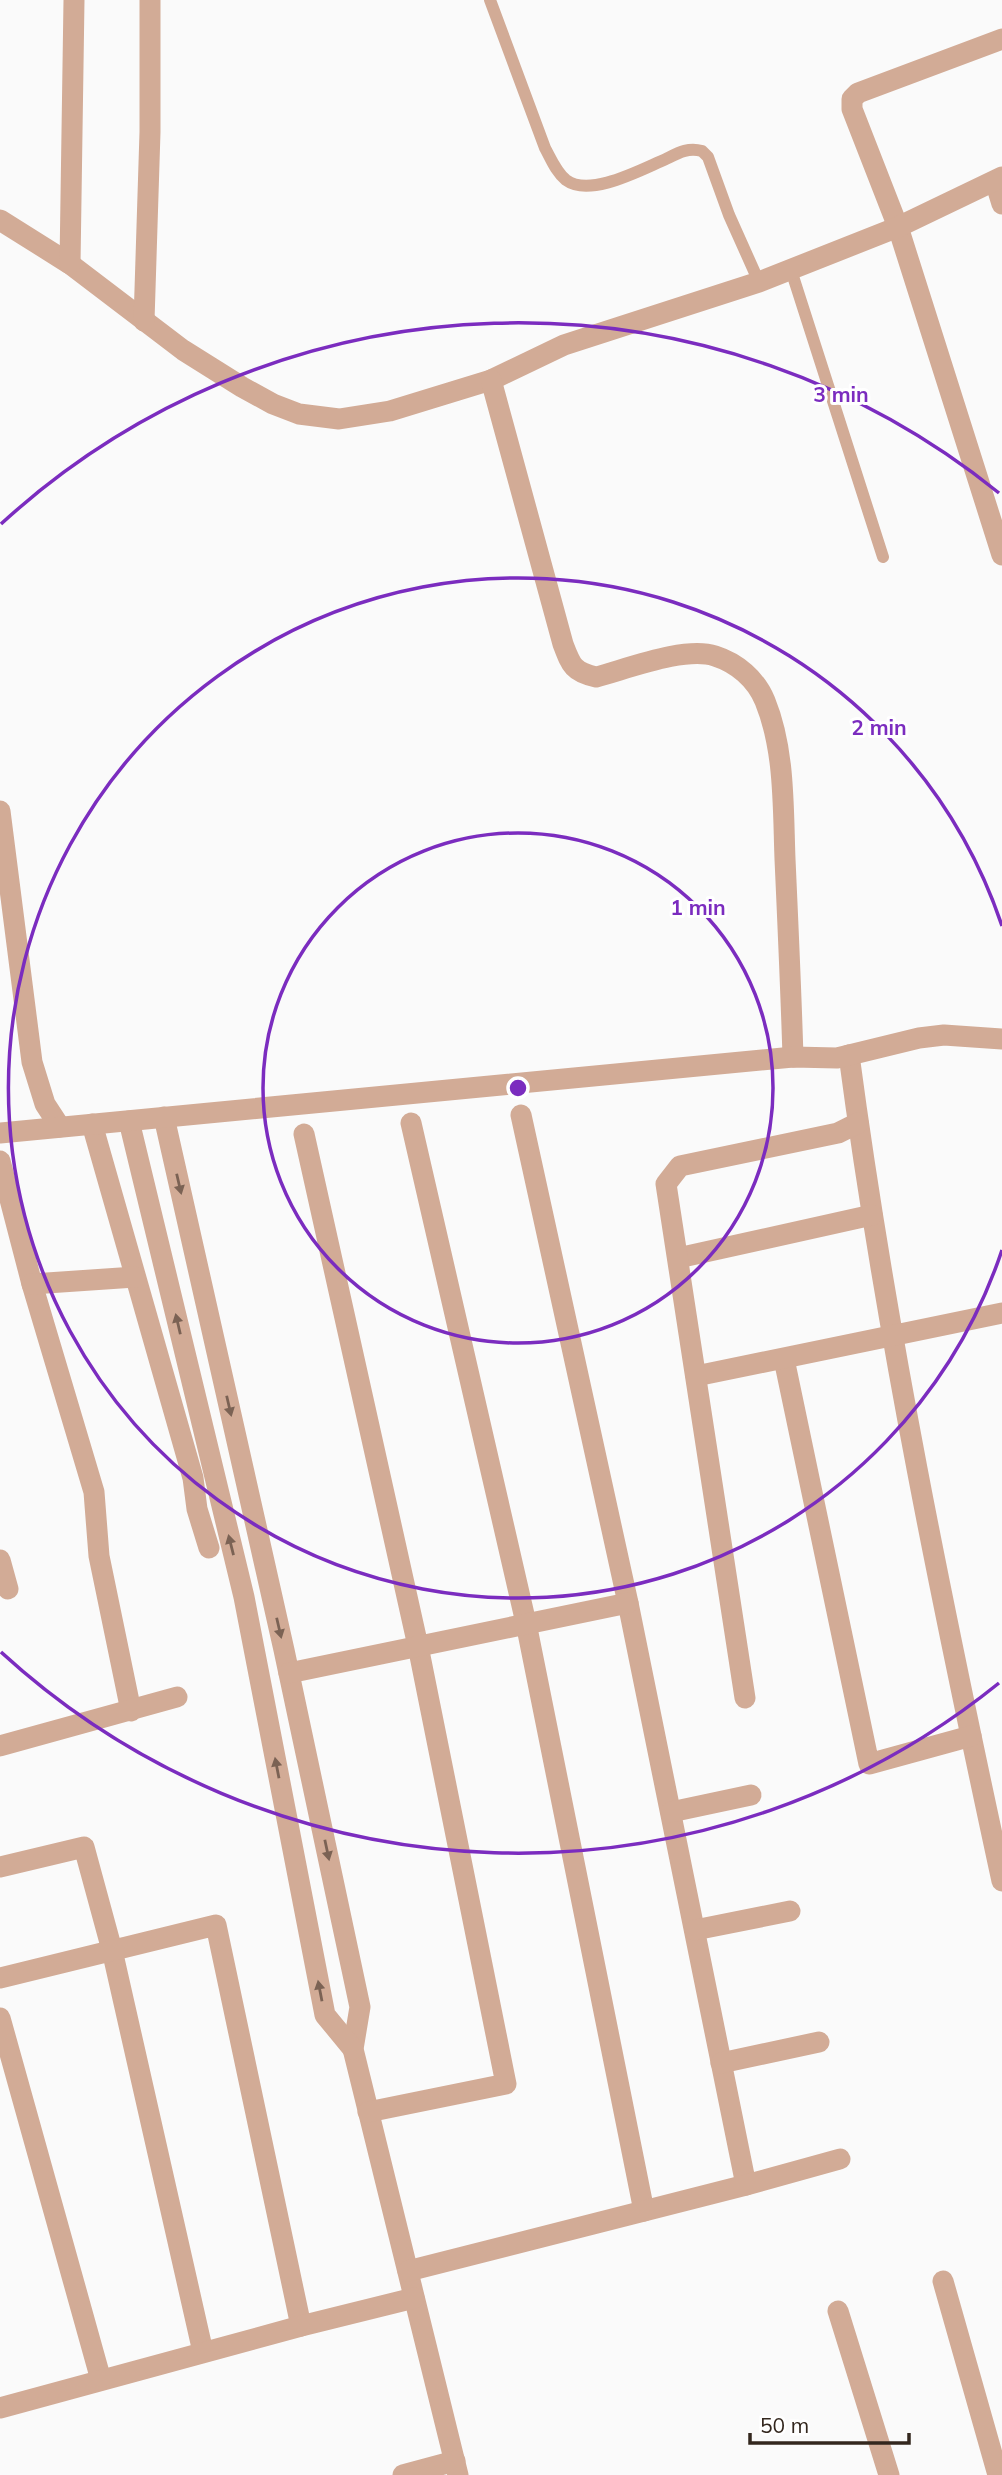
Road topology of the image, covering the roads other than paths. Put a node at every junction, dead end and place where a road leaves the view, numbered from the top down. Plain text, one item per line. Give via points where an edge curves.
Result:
1 (74, 0) edge
2 (150, 0) edge
3 (490, 0) edge
4 (1002, 39) edge
5 (999, 179) edge
6 (1002, 204) edge
7 (0, 220) edge
8 (898, 227) junction
9 (70, 264) junction
10 (791, 270) junction
11 (760, 282) junction
12 (145, 321) junction
13 (491, 380) junction
14 (1002, 555) edge
15 (883, 557) dead end
16 (0, 811) edge
17 (1002, 1039) edge
18 (849, 1055) junction
19 (793, 1057) junction
20 (522, 1115) dead end
21 (164, 1117) junction
22 (129, 1121) junction
23 (858, 1123) junction
24 (92, 1124) junction
25 (411, 1124) dead end
26 (60, 1127) junction
27 (0, 1133) edge
28 (304, 1134) dead end
29 (0, 1161) edge
30 (872, 1215) junction
31 (678, 1258) junction
32 (135, 1277) junction
33 (32, 1284) junction
34 (1002, 1313) edge
35 (894, 1335) junction
36 (785, 1359) junction
37 (696, 1376) junction
38 (209, 1548) dead end
39 (0, 1560) edge
40 (8, 1589) dead end
41 (628, 1603) junction
42 (526, 1623) junction
43 (418, 1646) junction
44 (289, 1673) junction
45 (177, 1697) dead end
46 (745, 1698) dead end
47 (131, 1711) junction
48 (971, 1736) junction
49 (0, 1746) edge
50 (751, 1795) dead end
51 (671, 1812) junction
52 (999, 1856) edge
53 (0, 1867) edge
54 (1002, 1881) edge
55 (790, 1911) dead end
56 (695, 1930) junction
57 (112, 1950) junction
58 (0, 1978) edge
59 (0, 2018) edge
60 (819, 2042) dead end
61 (353, 2049) junction
62 (722, 2063) junction
63 (368, 2112) junction
64 (841, 2159) dead end
65 (746, 2185) junction
66 (644, 2211) junction
67 (408, 2271) junction
68 (943, 2281) dead end
69 (414, 2298) junction
70 (838, 2311) dead end
71 (301, 2326) junction
72 (203, 2352) junction
73 (101, 2380) junction
74 (0, 2408) edge
75 (456, 2468) edge
76 (403, 2475) edge
77 (889, 2475) edge
78 (998, 2475) edge

1 - 9 street
2 - 12 street
3 - 11 lane via 545,148 566,180 576,185 598,184 686,150 702,151
4 - 8 street via 852,99
5 - 6 street
5 - 8 street
7 - 9 street
8 - 10 street
8 - 14 street
9 - 12 street
10 - 11 street
10 - 15 lane
11 - 13 street via 564,345
12 - 13 street via 242,387 299,414 339,419 390,411
13 - 19 street via 564,644 580,674 596,677 689,652 712,655 747,674 764,699 775,732 782,783
16 - 26 street via 32,1062 39,1091
17 - 18 street via 944,1035
18 - 19 street
18 - 23 street
19 - 21 street
20 - 41 street
21 - 22 street
21 -> 44 street
22 - 24 street
61 -> 22 street via 325,2015 244,1597
23 - 30 street
23 - 31 street via 838,1133 680,1166 666,1184
24 - 26 street
24 - 32 street
25 - 42 street
26 - 27 street
28 - 43 street
29 - 33 street
30 - 31 street
30 - 35 street
31 - 37 street
32 - 33 street
32 - 38 street
33 - 47 street via 94,1492 99,1556
34 - 35 street
35 - 36 street
35 - 48 street
36 - 37 street
36 - 48 street via 869,1764
37 - 46 street
39 - 40 street
41 - 42 street
41 - 51 street
42 - 43 street
42 - 66 street
43 - 44 street
43 - 63 street via 506,2084
44 -> 61 street via 359,2007
45 - 47 street
47 - 49 street
48 - 52 street
50 - 51 street
51 - 56 street
52 - 54 street
53 - 57 street via 84,1847
55 - 56 street
56 - 62 street
57 - 58 street
57 - 71 street via 216,1925
57 - 72 street
59 - 73 street
60 - 62 street
61 - 63 street
62 - 65 street
63 - 67 street
64 - 65 street
65 - 66 street
66 - 67 street
67 - 69 street
68 - 78 street
69 - 71 street
69 - 75 street
70 - 77 street
71 - 72 street
72 - 73 street
73 - 74 street
75 - 76 street

